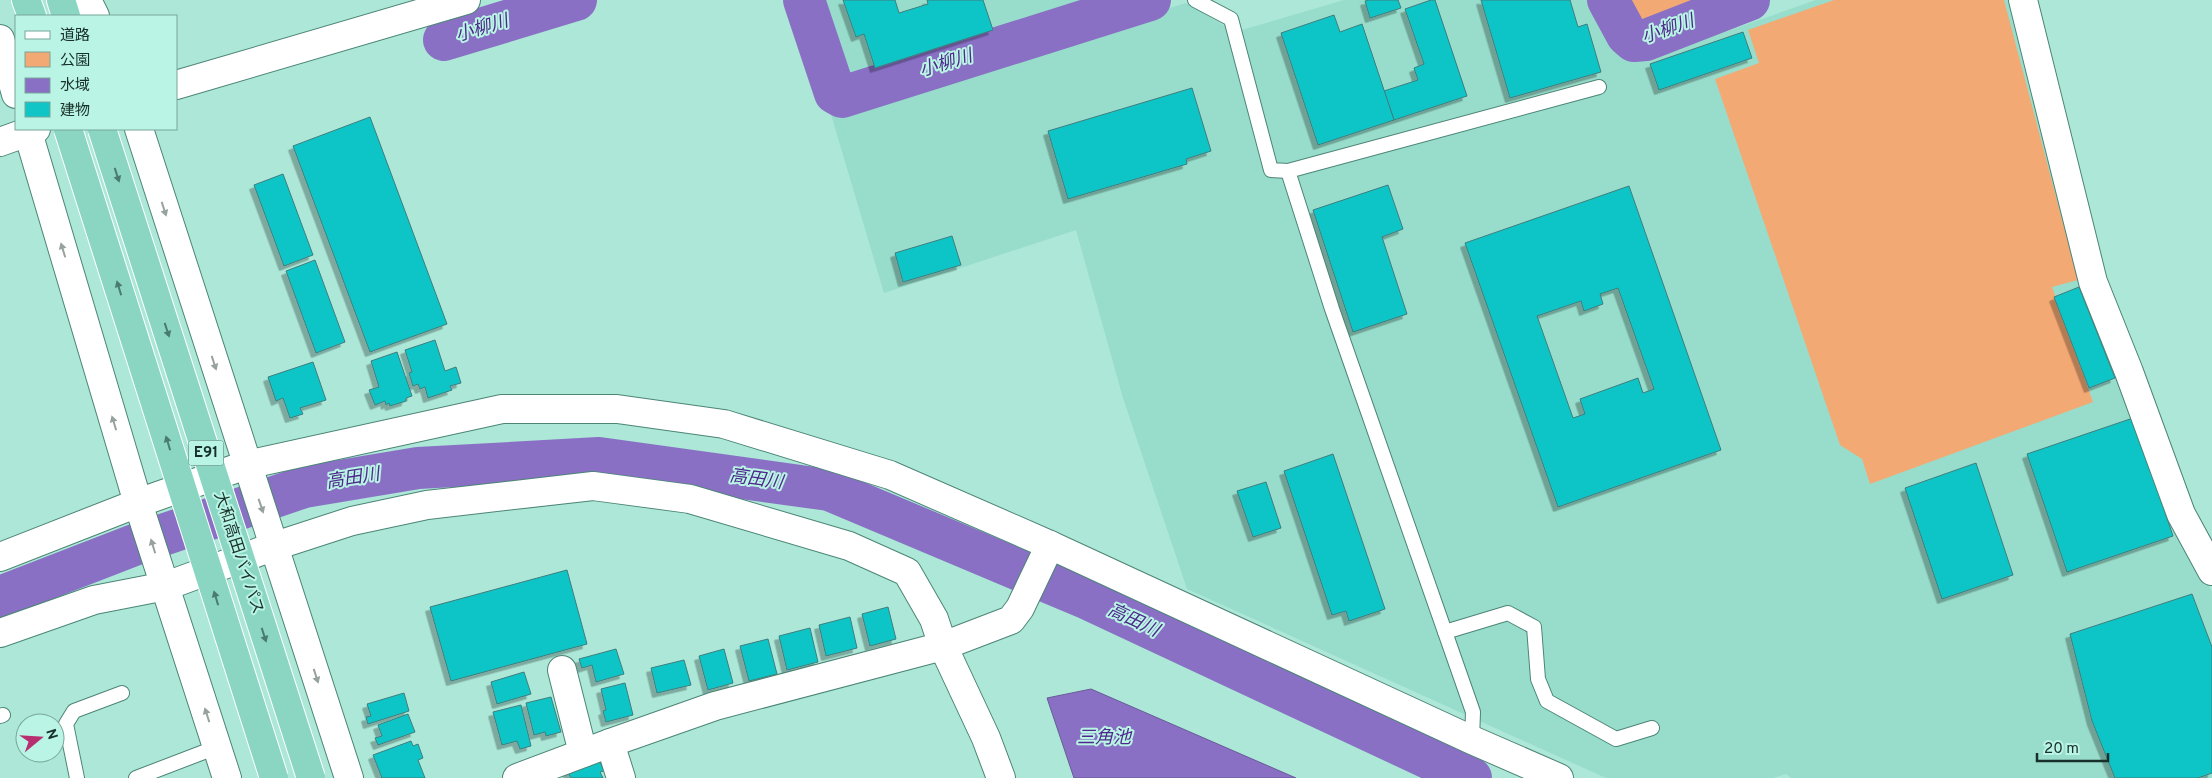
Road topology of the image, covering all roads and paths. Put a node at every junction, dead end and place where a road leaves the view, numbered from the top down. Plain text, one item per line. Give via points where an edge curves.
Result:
1 (26, 0) edge
2 (61, 0) edge
3 (87, 0) edge
4 (102, 0) edge
5 (466, 0) edge
6 (2023, 0) edge
7 (1195, 1) edge
8 (32, 15) edge
9 (66, 15) edge
10 (94, 15) edge
11 (107, 15) edge
12 (0, 40) edge
13 (178, 84) edge
14 (1599, 87) dead end
15 (15, 91) edge
16 (30, 130) edge
17 (68, 130) edge
18 (102, 130) edge
19 (139, 130) edge
20 (0, 142) edge
21 (1288, 171) junction
22 (249, 472) junction
23 (141, 510) junction
24 (273, 541) junction
25 (1047, 553) junction
26 (0, 557) edge
27 (2212, 571) edge
28 (164, 581) junction
29 (1445, 632) junction
30 (0, 633) edge
31 (943, 646) junction
32 (562, 670) dead end
33 (122, 693) dead end
34 (254, 717) junction
35 (1652, 728) dead end
36 (1472, 740) junction
37 (610, 743) junction
38 (217, 747) junction
39 (583, 753) junction
40 (522, 777) edge
41 (77, 778) edge
42 (136, 778) edge
43 (227, 778) edge
44 (268, 778) edge
45 (274, 778) edge
46 (311, 778) edge
47 (349, 778) edge
48 (621, 778) edge
49 (1001, 778) edge
50 (1559, 778) edge

1 - 8 highway
2 - 9 highway
3 - 10 street
4 - 11 street
5 - 13 street
6 - 27 street via 2093,282 2181,514
7 - 21 lane via 1231,18 1271,170
12 - 15 street
14 - 21 lane
16 - 20 street
23 -> 16 street
34 -> 17 highway, 大和高田バイパス / E91, bridge
18 -> 46 highway, 大和高田バイパス / E91, bridge
19 -> 22 street
21 - 29 lane via 1332,309
22 - 23 street
22 -> 24 street
22 - 25 street via 502,409 617,409 724,424 890,475
23 - 26 street
28 -> 23 street
24 - 28 street
24 - 31 street via 437,504 593,486 690,499 849,546 907,572 934,619
24 -> 47 street
25 - 31 street via 1011,620
25 - 36 street
28 - 30 street via 94,600
38 -> 28 street
29 - 35 lane via 1508,613 1534,627 1538,679 1546,702 1616,739
29 - 36 lane via 1473,712
31 - 37 street via 715,706
31 - 49 street
32 - 39 street
33 - 41 lane via 74,711 66,724
34 - 44 highway, bridge
34 - 45 highway, 大和高田バイパス / E91, bridge
36 - 50 street
37 - 39 street
37 - 48 street
38 - 42 lane
38 - 43 street
39 - 40 street

